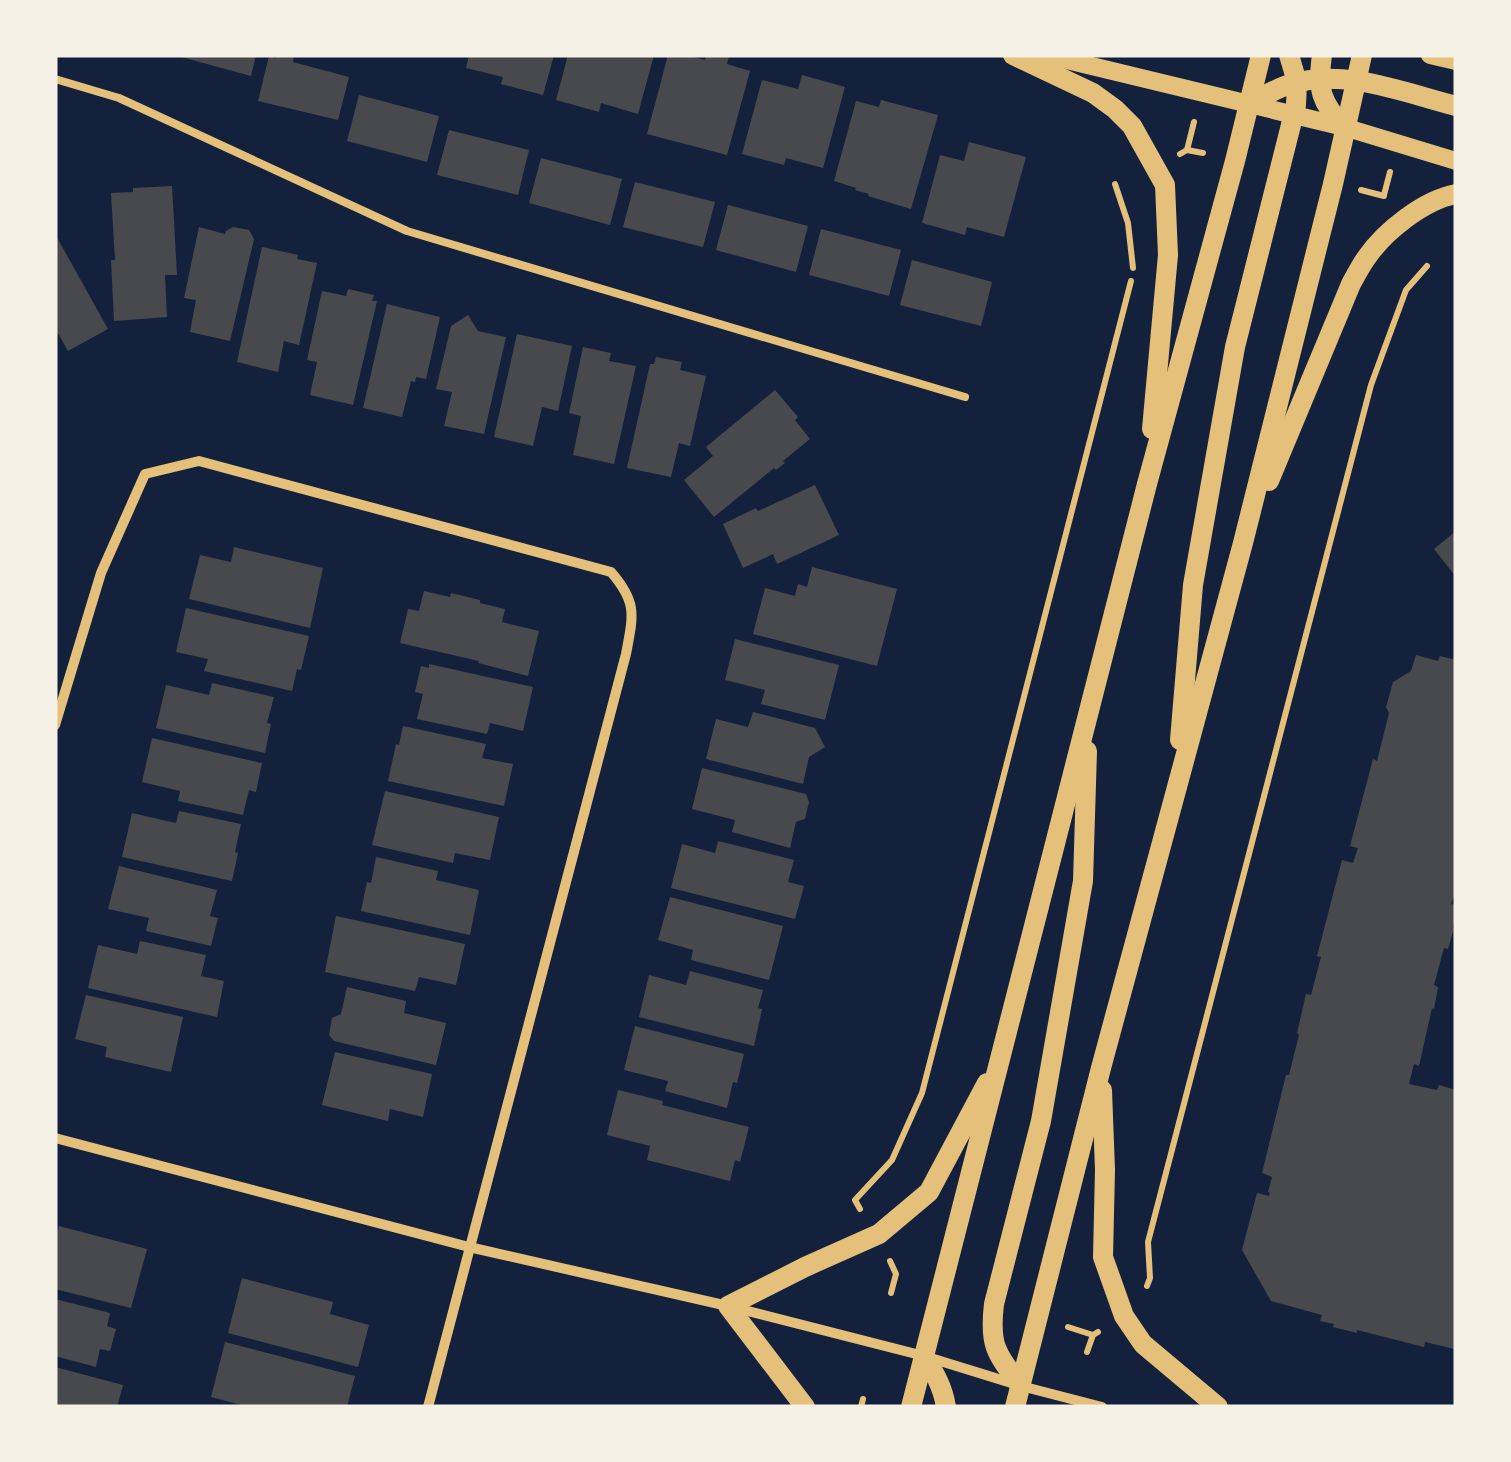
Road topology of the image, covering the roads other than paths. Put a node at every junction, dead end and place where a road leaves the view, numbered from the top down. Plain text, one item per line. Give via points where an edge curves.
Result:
1 (1012, 55) edge
2 (1046, 55) edge
3 (1261, 55) edge
4 (1289, 55) edge
5 (1322, 55) edge
6 (1362, 55) edge
7 (1430, 55) edge
8 (1456, 61) edge
9 (55, 79) edge
10 (1320, 80) junction
11 (1356, 81) junction
12 (1297, 82) junction
13 (1248, 105) junction
14 (1456, 106) edge
15 (1293, 116) junction
16 (1344, 128) junction
17 (1456, 160) edge
18 (1456, 194) edge
19 (965, 397) dead end
20 (1146, 484) junction
21 (1243, 543) junction
22 (1088, 715) junction
23 (55, 725) edge
24 (1176, 792) junction
25 (1002, 1054) junction
26 (1101, 1068) junction
27 (55, 1138) edge
28 (470, 1247) junction
29 (728, 1306) junction
30 (924, 1356) junction
31 (1021, 1386) junction
32 (428, 1407) edge
33 (805, 1407) edge
34 (911, 1407) edge
35 (946, 1407) edge
36 (1016, 1407) edge
37 (1102, 1407) edge
38 (1218, 1407) edge

1 - 20 main road via 1115,109 1166,185 1168,254
2 - 13 street
3 - 13 main road
4 - 12 main road
5 - 10 main road
6 - 11 main road
7 - 8 street
9 - 19 lane via 119,98 407,231
10 - 11 main road
10 - 12 main road
10 - 16 main road via 1322,98
11 - 14 main road
11 - 16 main road
12 - 13 main road
12 - 15 main road
13 - 15 street
13 - 20 main road
15 - 16 street
15 - 24 main road via 1235,346 1193,585
16 - 17 street
16 - 21 main road
18 - 21 main road via 1398,223 1368,255
20 - 22 main road
21 - 24 main road
22 - 25 main road
22 - 31 main road via 1083,881 1041,1121 991,1330 997,1353
23 - 28 street via 101,573 145,474 200,461 610,572 627,591 633,618 626,654
24 - 26 main road
25 - 29 main road via 929,1192 879,1234
25 - 30 main road
26 - 31 main road
26 - 38 main road via 1103,1257 1124,1316 1143,1344
27 - 28 street
28 - 29 street
28 - 32 street
29 - 30 street
29 - 33 main road
30 - 31 street
30 - 34 main road
30 - 35 main road
31 - 36 main road
31 - 37 street

